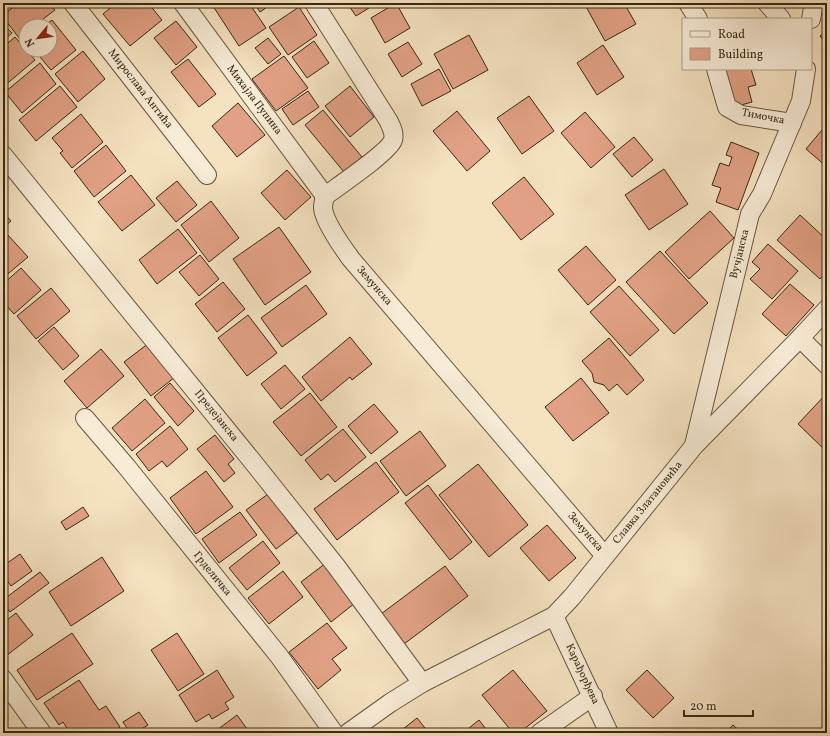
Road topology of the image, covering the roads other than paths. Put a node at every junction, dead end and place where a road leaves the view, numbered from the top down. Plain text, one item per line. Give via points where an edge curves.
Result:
1 (73, 3) edge
2 (183, 3) edge
3 (314, 3) edge
4 (688, 3) edge
5 (767, 3) edge
6 (814, 3) edge
7 (697, 18) edge
8 (781, 18) edge
9 (811, 18) edge
10 (716, 70) edge
11 (806, 70) edge
12 (792, 123) junction
13 (3, 156) edge
14 (207, 175) dead end
15 (325, 196) junction
16 (827, 309) edge
17 (800, 338) junction
18 (827, 365) edge
19 (85, 418) dead end
20 (694, 446) junction
21 (605, 556) junction
22 (554, 616) junction
23 (3, 679) edge
24 (422, 683) junction
25 (593, 696) junction
26 (42, 733) edge
27 (334, 733) edge
28 (348, 733) edge
29 (540, 733) edge
30 (609, 733) edge

1 - 14 street, Мирослава Антића
2 - 15 street, Михајла Пупина
3 - 15 street via 393,131 393,140 389,147
4 - 7 street
5 - 8 street
6 - 9 street
10 - 12 street, Тимочка via 727,107 741,115
11 - 12 street, Вучјанска via 801,101
12 - 20 street, Вучјанска via 762,194 750,214
13 - 24 street, Предејанска via 263,474 336,566
15 - 21 street, Земунска via 323,209 336,237 351,259
16 - 17 street, Славка Златановића
17 - 18 street
17 - 20 street, Славка Златановића
19 - 27 street, Грделичка via 278,656
20 - 21 street, Славка Златановића
21 - 22 street, Славка Златановића via 572,598
22 - 24 street, Славка Златановића
22 - 25 street, Карађорђева
23 - 26 street
24 - 28 street, Славка Златановића
25 - 29 street
25 - 30 street, Карађорђева

